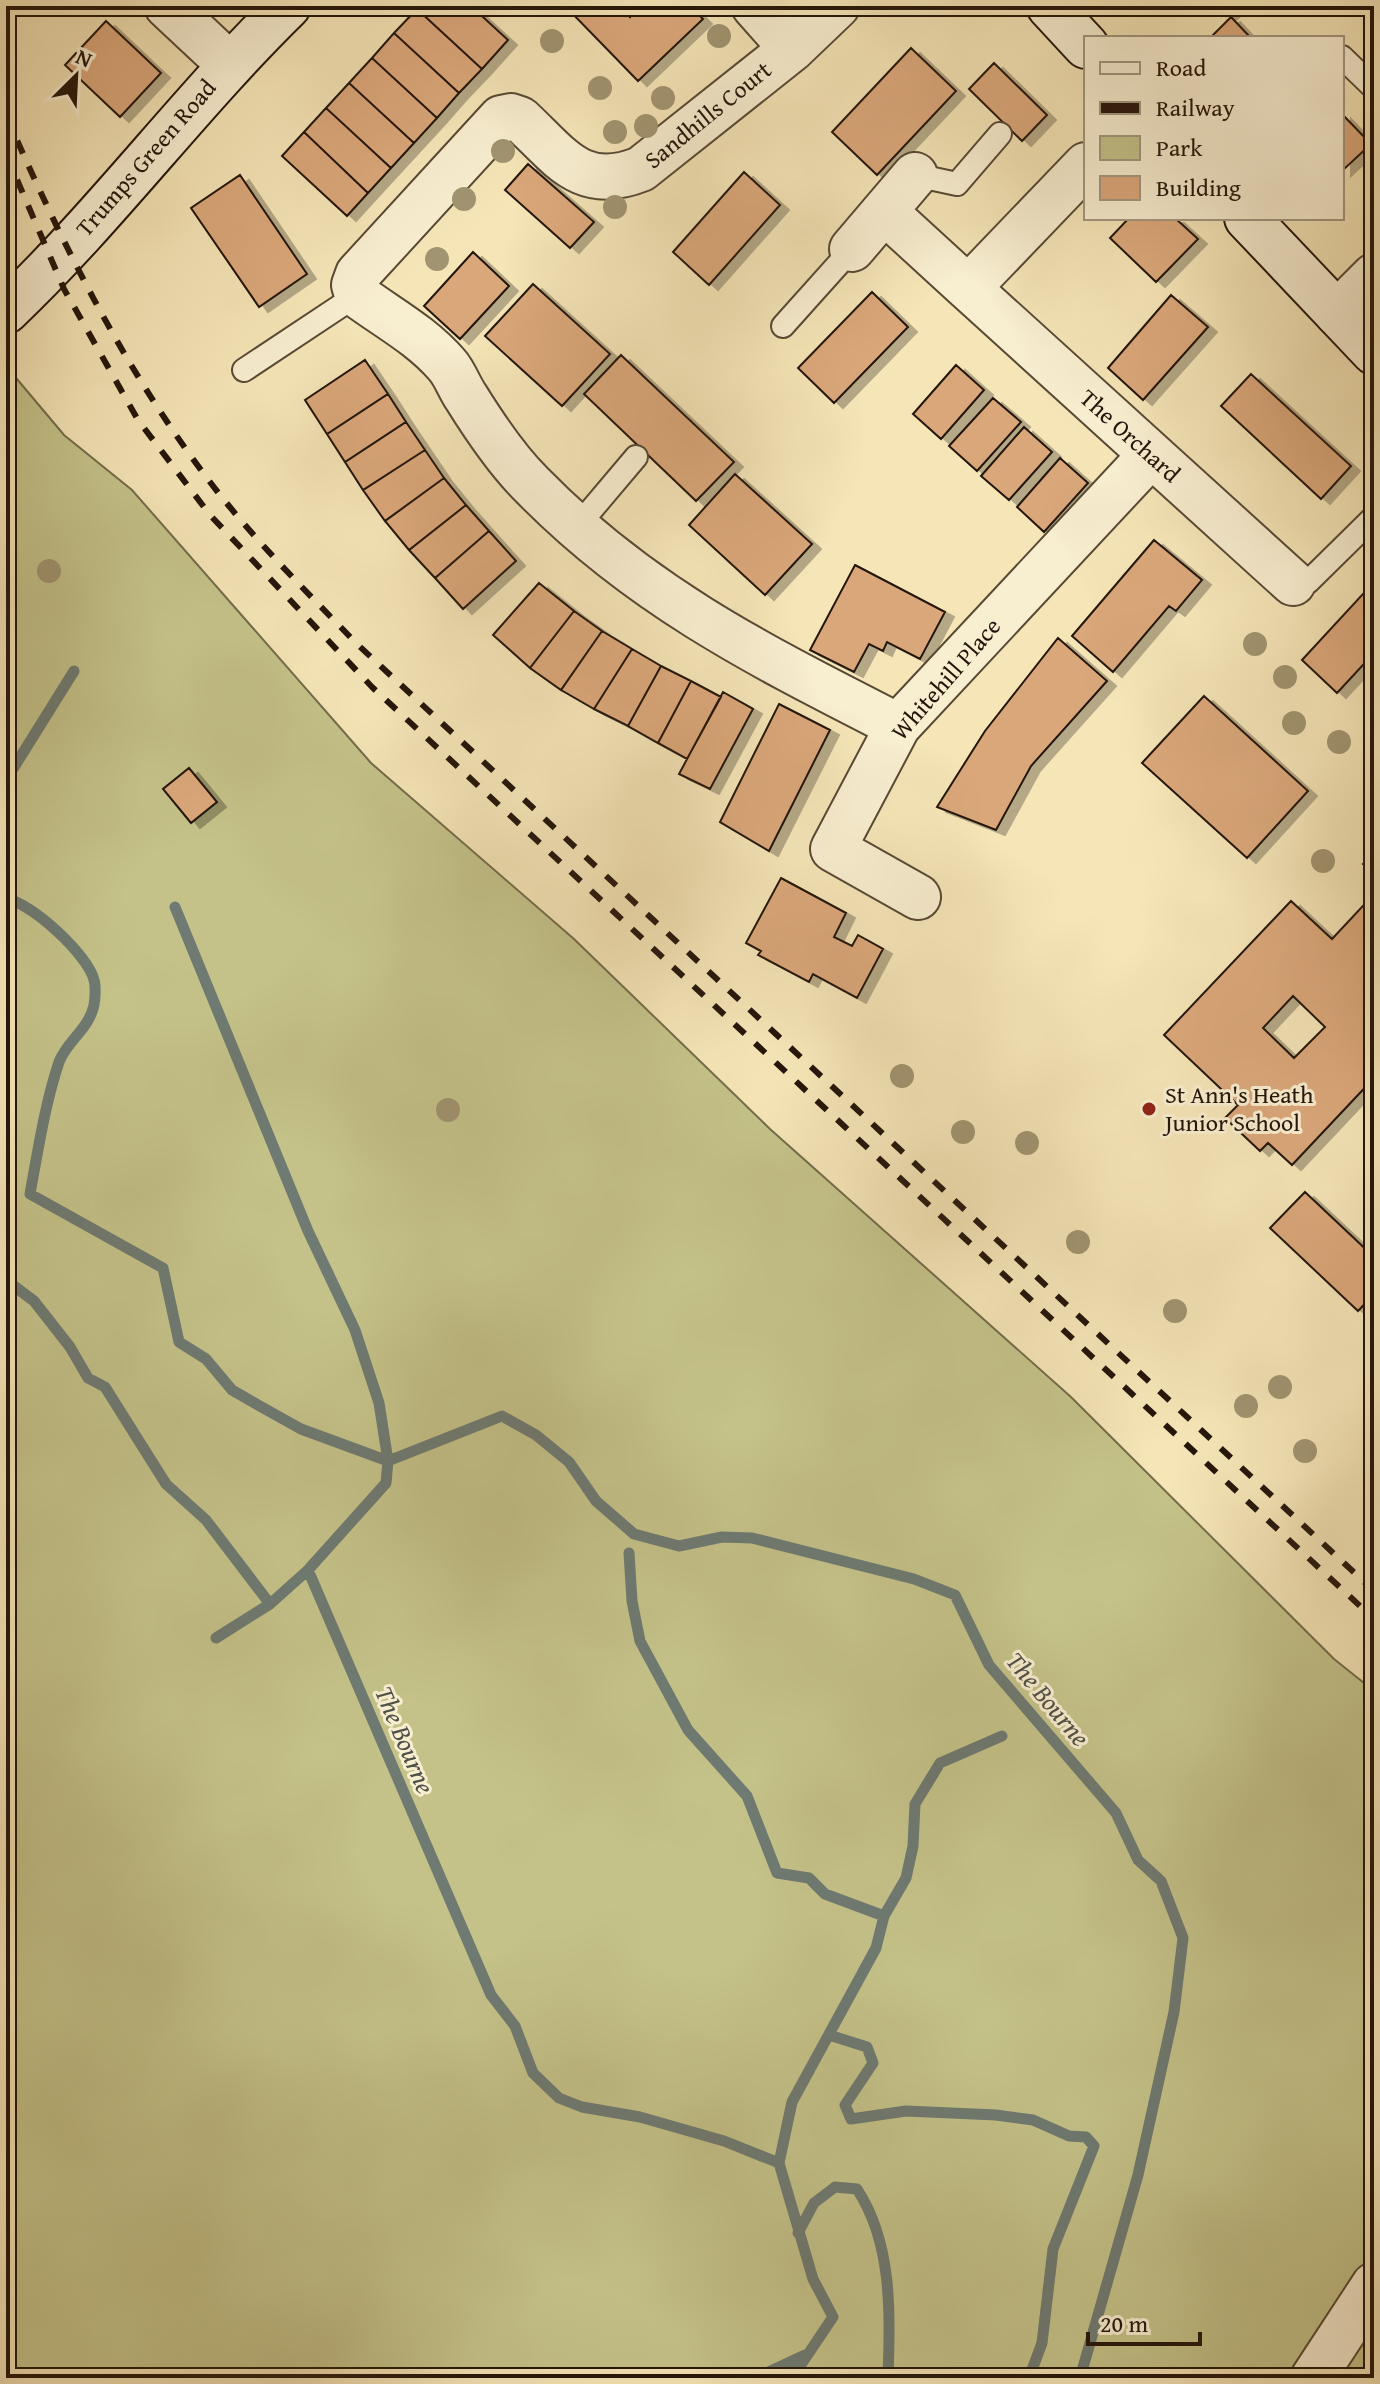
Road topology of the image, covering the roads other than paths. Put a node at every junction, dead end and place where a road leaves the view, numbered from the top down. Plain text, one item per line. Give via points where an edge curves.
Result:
1 (167, 6) edge
2 (288, 6) edge
3 (754, 6) edge
4 (837, 6) edge
5 (1049, 6) edge
6 (1084, 44) edge
7 (792, 49) junction
8 (1344, 59) edge
9 (229, 64) junction
10 (532, 85) dead end
11 (1374, 88) edge
12 (501, 118) junction
13 (1000, 134) dead end
14 (1084, 167) edge
15 (915, 175) joint
16 (885, 212) junction
17 (1249, 220) edge
18 (852, 249) joint
19 (1374, 276) edge
20 (968, 288) junction
21 (357, 295) junction
22 (6, 311) edge
23 (1337, 313) junction
24 (783, 326) dead end
25 (1374, 352) edge
26 (244, 370) dead end
27 (1150, 456) junction
28 (636, 457) dead end
29 (1374, 517) edge
30 (576, 528) junction
31 (1293, 583) joint
32 (898, 726) junction
33 (918, 897) dead end
34 (1374, 2285) edge
35 (1313, 2378) edge

1 - 9 street
2 - 9 street, Trumps Green Road
3 - 7 street, Sandhills Court
4 - 7 street, Sandhills Court
5 - 6 street
7 - 12 street, Sandhills Court via 641,169 626,175 609,179 578,173 520,119
8 - 11 lane
9 - 22 street, Trumps Green Road
10 - 12 street
12 - 21 street via 358,274
13 - 15 lane via 957,184
14 - 20 street
15 - 16 street
16 - 18 street
16 - 20 street, The Orchard
17 - 23 street
18 - 24 lane
19 - 23 street
20 - 27 street, The Orchard
21 - 26 lane
21 - 30 street via 410,329 449,367 528,482
23 - 25 street
27 - 31 street, The Orchard
27 - 32 street, Whitehill Place
28 - 30 lane
29 - 31 lane via 1308,582
30 - 32 street via 660,595
32 - 33 street, Whitehill Place via 833,849
34 - 35 street

